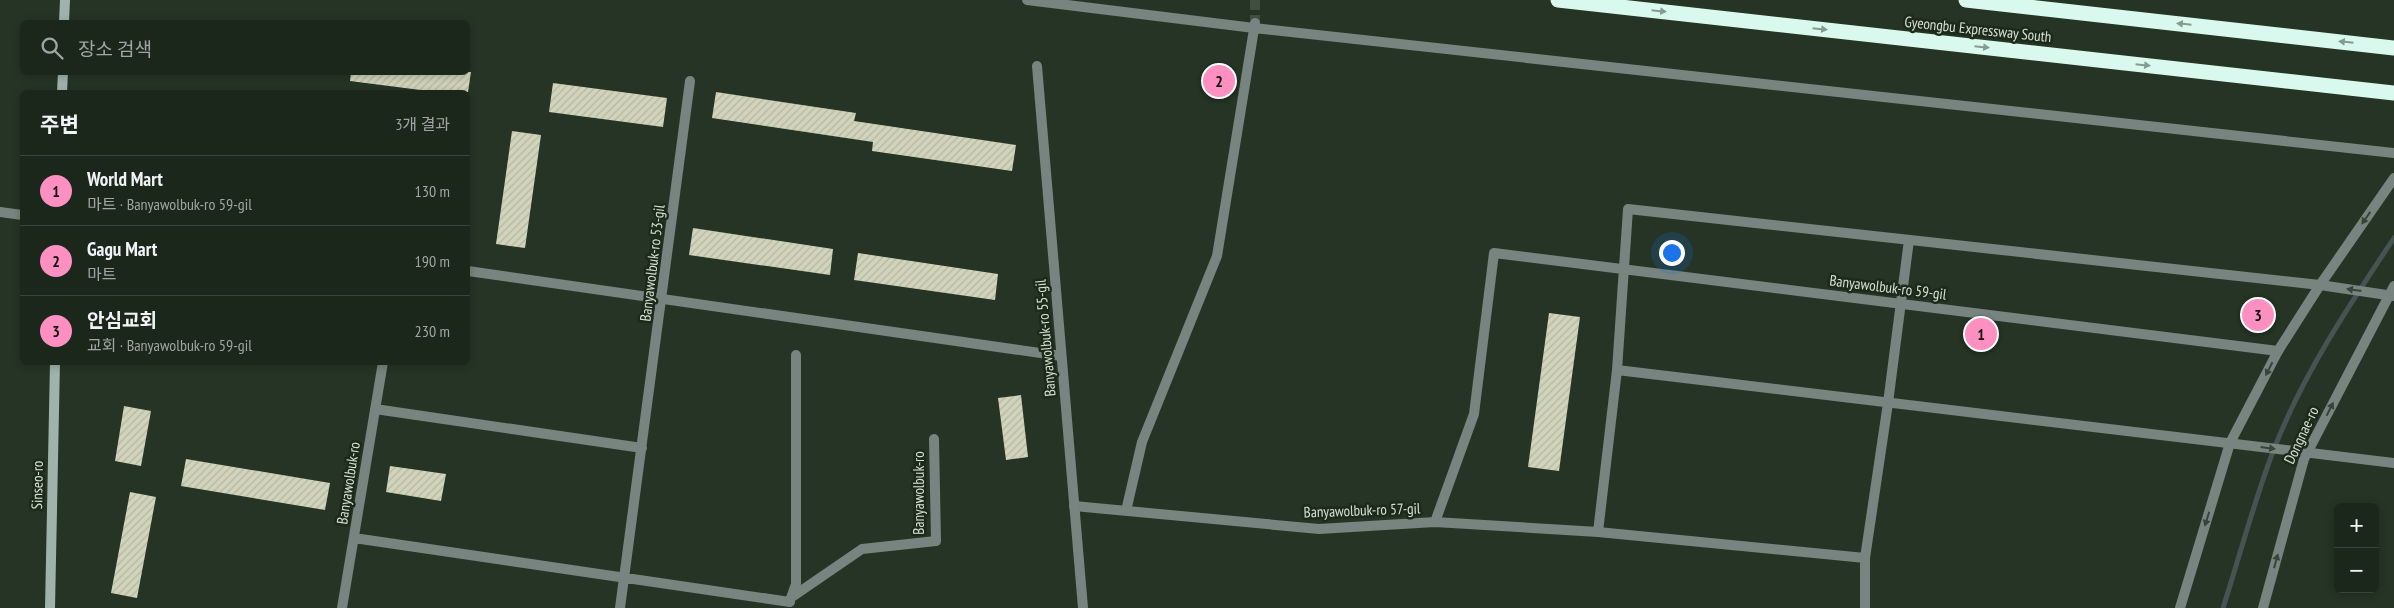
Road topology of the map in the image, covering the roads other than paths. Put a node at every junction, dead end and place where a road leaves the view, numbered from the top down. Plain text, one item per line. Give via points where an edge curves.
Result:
1 (65, 0) edge
2 (1027, 0) edge
3 (1558, 0) edge
4 (1966, 0) edge
5 (64, 20) edge
6 (1255, 25) junction
7 (2394, 48) edge
8 (1037, 66) dead end
9 (63, 75) edge
10 (690, 81) dead end
11 (62, 90) edge
12 (2394, 93) edge
13 (2394, 154) edge
14 (2394, 178) edge
15 (0, 212) edge
16 (20, 215) edge
17 (1909, 240) junction
18 (1494, 253) joint
19 (1622, 269) junction
20 (470, 271) edge
21 (2320, 285) junction
22 (2392, 292) edge
23 (663, 299) junction
24 (1900, 304) junction
25 (2278, 351) junction
26 (796, 355) dead end
27 (1061, 356) junction
28 (55, 365) edge
29 (382, 365) edge
30 (1617, 370) junction
31 (1888, 403) junction
32 (375, 409) junction
33 (934, 439) dead end
34 (2230, 444) junction
35 (642, 448) junction
36 (2307, 453) junction
37 (2394, 463) edge
38 (1074, 506) junction
39 (1126, 511) junction
40 (1436, 522) junction
41 (1598, 532) junction
42 (354, 538) junction
43 (1864, 558) junction
44 (624, 578) junction
45 (790, 602) edge
46 (50, 608) edge
47 (342, 608) edge
48 (620, 608) edge
49 (1082, 608) edge
50 (1864, 608) edge
51 (2180, 608) edge
52 (2263, 608) edge

1 - 5 main road
2 - 6 street
3 -> 12 highway, Gyeongbu Expressway South
7 -> 4 highway
6 - 13 street
6 - 39 street via 1217,256 1142,442
8 - 27 street, Banyawolbuk-ro 55-gil
9 - 11 main road
10 - 23 street, Banyawolbuk-ro 53-gil
14 -> 21 street
15 - 16 street
17 - 19 street via 1628,209
17 - 21 street
17 - 24 street
18 - 19 street, Banyawolbuk-ro 59-gil
18 - 40 street, Banyawolbuk-ro 57-gil via 1474,414
19 - 24 street, Banyawolbuk-ro 59-gil
19 - 30 street
20 - 23 street
22 -> 21 street
21 - 25 street
36 -> 22 street, Dongnae-ro
23 - 27 street
23 - 35 street, Banyawolbuk-ro 53-gil
24 - 25 street, Banyawolbuk-ro 59-gil
24 - 31 street
25 -> 34 street
26 - 45 street via 796,584
27 - 38 street, Banyawolbuk-ro 55-gil
28 - 46 main road, Sinseo-ro
29 - 32 street, Banyawolbuk-ro
30 - 31 street
30 - 41 street
31 - 34 street
31 - 43 street
32 - 35 street
32 - 42 street, Banyawolbuk-ro
33 - 45 street, Banyawolbuk-ro via 936,541 862,549
34 -> 36 street
34 -> 51 street
35 - 44 street, Banyawolbuk-ro 53-gil
36 - 37 street
52 -> 36 street, Dongnae-ro
38 - 39 street, Banyawolbuk-ro 57-gil
38 - 49 street, Banyawolbuk-ro 55-gil
39 - 40 street, Banyawolbuk-ro 57-gil via 1319,529
40 - 41 street
41 - 43 street
42 - 44 street
42 - 47 street, Banyawolbuk-ro
43 - 50 street
44 - 45 street
44 - 48 street, Banyawolbuk-ro 53-gil

